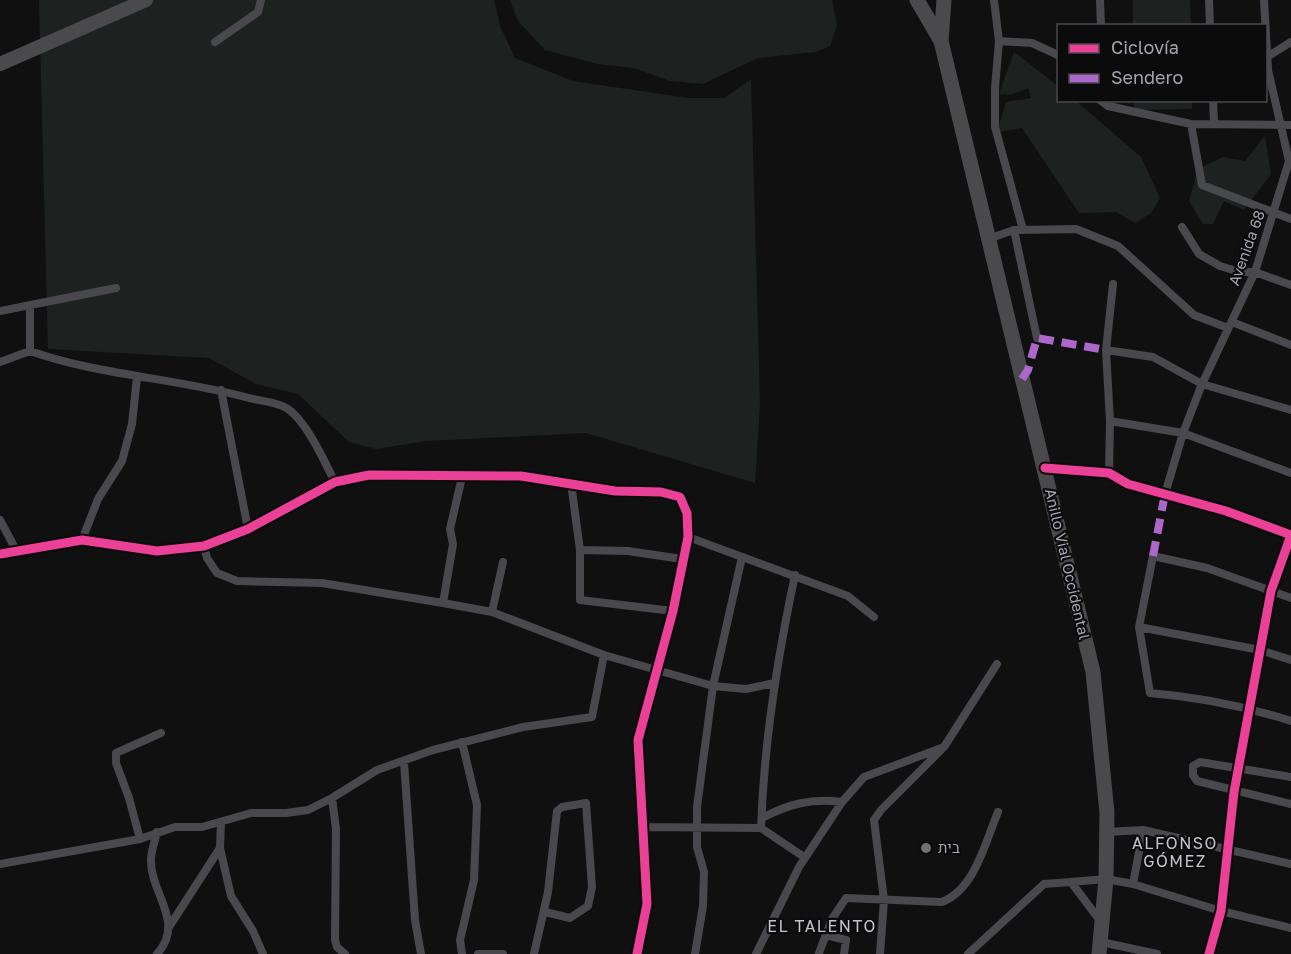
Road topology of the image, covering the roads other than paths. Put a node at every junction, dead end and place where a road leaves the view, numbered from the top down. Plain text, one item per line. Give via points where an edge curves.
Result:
1 (146, 0) edge
2 (261, 0) edge
3 (917, 0) edge
4 (944, 0) edge
5 (994, 0) edge
6 (1100, 0) edge
7 (1209, 0) edge
8 (1264, 0) edge
9 (1101, 24) edge
10 (1210, 24) edge
11 (1266, 24) edge
12 (941, 41) junction
13 (999, 41) junction
14 (215, 42) dead end
15 (1291, 42) edge
16 (1267, 43) edge
17 (1057, 54) edge
18 (1268, 57) junction
19 (0, 64) edge
20 (1103, 102) edge
21 (1213, 102) edge
22 (1214, 123) junction
23 (1281, 123) junction
24 (1191, 124) junction
25 (1291, 125) edge
26 (1290, 161) edge
27 (1275, 213) junction
28 (1291, 219) edge
29 (1182, 227) dead end
30 (1018, 230) junction
31 (988, 239) junction
32 (1255, 272) junction
33 (1113, 284) dead end
34 (1291, 285) edge
35 (116, 288) dead end
36 (30, 305) junction
37 (0, 311) edge
38 (1230, 325) junction
39 (1037, 339) dead end
40 (1291, 345) edge
41 (1106, 350) junction
42 (30, 351) junction
43 (0, 363) edge
44 (137, 377) junction
45 (1202, 384) junction
46 (221, 390) junction
47 (1291, 410) edge
48 (1110, 421) junction
49 (1183, 433) junction
50 (1045, 468) junction
51 (1109, 473) junction
52 (1291, 473) edge
53 (462, 477) junction
54 (334, 482) junction
55 (571, 483) junction
56 (1165, 494) junction
57 (0, 520) edge
58 (248, 529) junction
59 (688, 537) junction
60 (81, 540) junction
61 (204, 546) junction
62 (15, 550) junction
63 (580, 550) junction
64 (0, 554) edge
65 (742, 557) junction
66 (682, 559) junction
67 (503, 562) dead end
68 (795, 575) junction
69 (1271, 591) junction
70 (1291, 597) edge
71 (443, 603) junction
72 (492, 612) junction
73 (673, 612) junction
74 (874, 617) dead end
75 (1139, 627) junction
76 (1260, 650) junction
77 (604, 655) junction
78 (1291, 660) edge
79 (997, 664) dead end
80 (658, 671) junction
81 (774, 683) junction
82 (712, 686) junction
83 (1251, 708) junction
84 (1291, 721) edge
85 (161, 733) dead end
86 (462, 742) junction
87 (944, 747) junction
88 (404, 762) junction
89 (1239, 768) junction
90 (1291, 777) edge
91 (1234, 792) junction
92 (332, 798) junction
93 (842, 802) junction
94 (1291, 804) edge
95 (998, 813) dead end
96 (762, 818) junction
97 (221, 822) junction
98 (642, 826) junction
99 (696, 828) junction
100 (761, 828) junction
101 (1143, 830) junction
102 (1107, 831) junction
103 (157, 832) junction
104 (140, 839) junction
105 (220, 848) junction
106 (1227, 851) junction
107 (804, 857) junction
108 (0, 864) edge
109 (1291, 864) edge
110 (1106, 879) junction
111 (1071, 882) junction
112 (1133, 884) junction
113 (884, 900) junction
114 (1221, 911) junction
115 (545, 912) junction
116 (1102, 923) junction
117 (169, 927) junction
118 (1291, 928) edge
119 (826, 935) junction
120 (1100, 948) edge
121 (819, 953) edge
122 (157, 954) edge
123 (262, 954) edge
124 (345, 954) edge
125 (421, 954) edge
126 (462, 954) edge
127 (478, 954) edge
128 (503, 954) edge
129 (534, 954) edge
130 (637, 954) edge
131 (695, 954) edge
132 (756, 954) edge
133 (844, 954) edge
134 (880, 954) edge
135 (968, 954) edge
136 (1157, 954) edge
137 (1209, 954) edge

1 - 19 main road
2 - 14 street via 258,12
3 - 12 highway, Anillo Vial Occidental
4 - 12 highway, Anillo Vial Occidental
5 - 13 street
6 - 9 street
7 - 10 street
8 - 11 street, Avenida 68
12 - 31 highway, Anillo Vial Occidental
13 - 17 street via 1032,43
13 - 30 street via 995,127
15 - 18 street
16 - 18 street, Avenida 68
18 - 23 street, Avenida 68
20 - 24 street
21 - 22 street
22 - 23 street
22 - 24 street
23 - 25 street
23 - 26 street, Avenida 68
24 - 27 street via 1202,185
26 - 27 street, Avenida 68
27 - 28 street
27 - 32 street, Avenida 68
29 - 32 street via 1199,254 1220,266
30 - 31 street
30 - 38 street via 1076,229 1118,246 1194,315
30 - 39 street
31 - 50 highway, Anillo Vial Occidental
32 - 34 street
32 - 38 street, Avenida 68
33 - 41 street
35 - 36 street
36 - 37 street
36 - 42 street
38 - 40 street
38 - 45 street, Avenida 68
41 - 45 street via 1153,357
41 - 48 street
42 - 43 street
42 - 44 street via 58,361
44 - 46 street
44 - 60 street via 132,424 122,461 98,499
45 - 47 street
45 - 49 street, Avenida 68
46 - 54 street via 287,408 300,421
46 - 58 street
48 - 49 street
48 - 51 street
49 - 52 street
49 - 56 street, Avenida 68
50 - 51 street
50 - 102 highway, Anillo Vial Occidental via 1093,672 1106,784
51 - 56 street via 1128,484
53 - 54 street via 369,475
53 - 55 street via 521,476
53 - 71 street via 450,529 453,544
54 - 58 street
55 - 59 street via 680,497 687,513
55 - 63 street
56 - 69 street via 1291,535
57 - 62 street
58 - 61 street
59 - 65 street
59 - 66 street
60 - 61 street via 157,551
60 - 62 street
61 - 71 street via 217,573 237,581 322,583
62 - 64 street
63 - 66 street via 628,551
63 - 73 street via 580,600
65 - 68 street
65 - 82 street
66 - 73 street
67 - 72 street
68 - 74 street via 848,596
68 - 81 street
69 - 70 street
69 - 75 street via 1207,568 1153,556
69 - 76 street
71 - 72 street
72 - 77 street
73 - 80 street
75 - 76 street
75 - 83 street via 1150,693 1201,697
76 - 78 street
76 - 83 street
77 - 80 street
77 - 86 street via 592,717 523,727
79 - 87 street
80 - 82 street
80 - 98 street via 638,740
81 - 82 street via 746,689
81 - 96 street via 763,771
82 - 99 street
83 - 84 street
83 - 89 street
85 - 104 street via 116,753
86 - 88 street
86 - 126 street via 477,805 474,880 460,940
87 - 93 street via 864,777
87 - 113 street via 874,820
88 - 92 street via 377,770
88 - 125 street
89 - 90 street
89 - 91 street
89 - 91 street via 1200,762 1193,766 1192,775 1197,781
91 - 94 street
91 - 106 street
92 - 97 street via 308,810 251,813
92 - 124 street via 336,829 335,940
93 - 96 street via 820,799 793,803
93 - 107 street
95 - 113 street via 967,883 955,897 942,902
96 - 100 street
97 - 103 street
97 - 105 street
98 - 99 street
98 - 130 street via 647,904
99 - 100 street
99 - 131 street via 704,872
100 - 107 street
101 - 102 street
101 - 106 street
101 - 112 street
102 - 110 highway, Anillo Vial Occidental
103 - 104 street
103 - 117 street via 150,861 166,905
104 - 108 street
105 - 117 street
105 - 123 street via 231,896
106 - 109 street
106 - 114 street
107 - 132 street
110 - 111 street
110 - 112 street
110 - 116 highway, Anillo Vial Occidental
111 - 116 street
111 - 135 street via 1044,884
112 - 114 street
113 - 119 street via 846,897
113 - 134 street
114 - 118 street
114 - 137 street
115 - 115 street via 557,812 562,807 586,803 592,887 588,906 570,918
115 - 129 street
116 - 120 highway, Anillo Vial Occidental
117 - 122 street
119 - 121 street
119 - 133 street via 846,940
120 - 136 street
127 - 128 street

